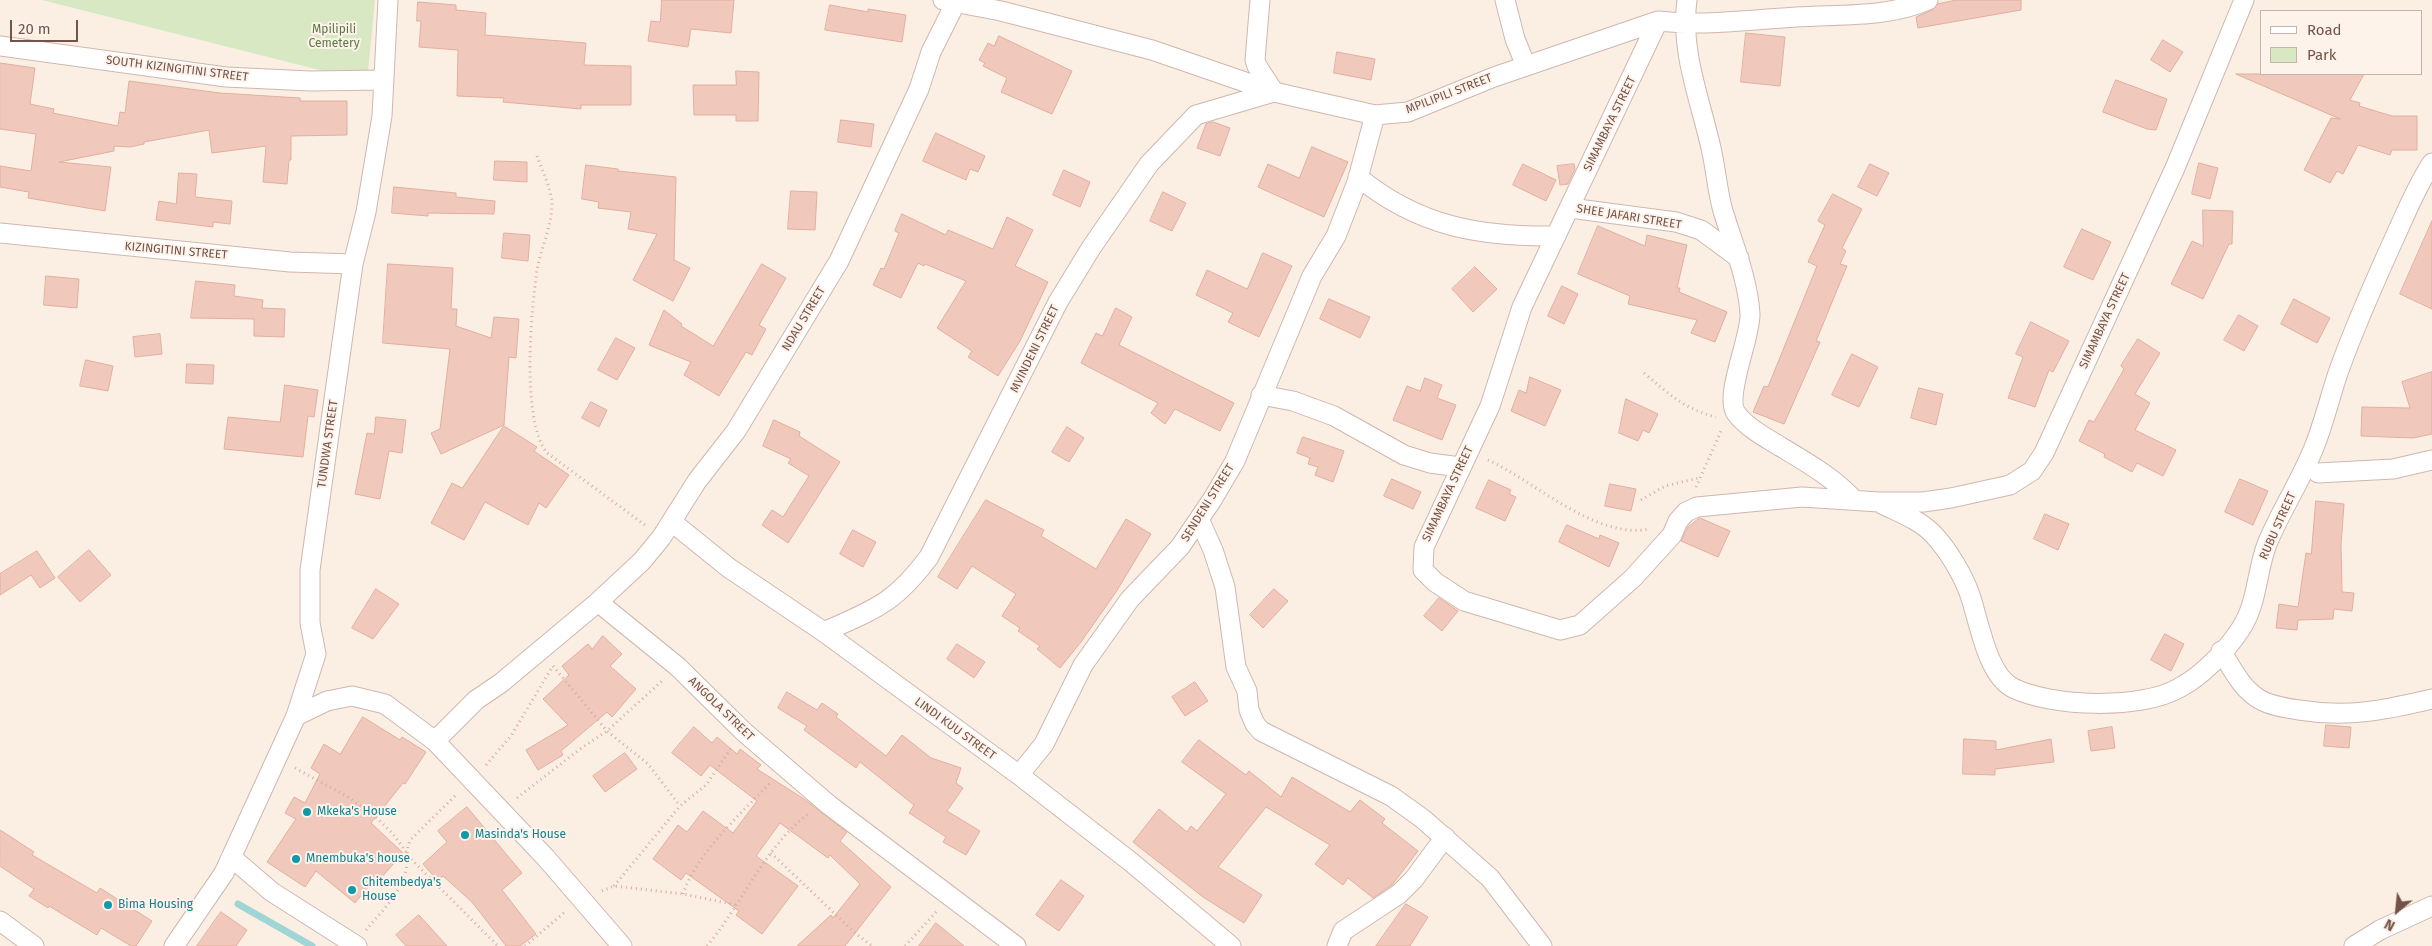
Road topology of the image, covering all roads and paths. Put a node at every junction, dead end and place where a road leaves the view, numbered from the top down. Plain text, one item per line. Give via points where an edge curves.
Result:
1 (388, 0) edge
2 (1260, 0) edge
3 (1505, 0) edge
4 (1687, 0) edge
5 (1928, 0) edge
6 (2244, 0) edge
7 (950, 1) edge
8 (1658, 21) junction
9 (1684, 24) junction
10 (0, 46) edge
11 (1526, 66) junction
12 (384, 80) junction
13 (1274, 92) junction
14 (1375, 116) junction
15 (537, 156) dead end
16 (2432, 163) edge
17 (1358, 177) junction
18 (1570, 208) junction
19 (0, 233) edge
20 (1556, 236) junction
21 (1739, 258) junction
22 (353, 264) junction
23 (1644, 373) dead end
24 (1261, 395) junction
25 (1730, 413) junction
26 (2432, 460) edge
27 (1462, 465) junction
28 (2318, 473) dead end
29 (1700, 478) junction
30 (1641, 500) dead end
31 (1854, 500) junction
32 (1879, 502) junction
33 (1685, 515) junction
34 (1199, 520) junction
35 (672, 522) junction
36 (661, 538) junction
37 (598, 602) junction
38 (824, 632) junction
39 (539, 652) junction
40 (2221, 652) junction
41 (553, 666) junction
42 (678, 667) junction
43 (2432, 699) edge
44 (296, 716) junction
45 (607, 731) junction
46 (744, 732) junction
47 (436, 742) junction
48 (276, 759) junction
49 (790, 772) junction
50 (1019, 775) junction
51 (471, 782) junction
52 (829, 805) junction
53 (680, 806) junction
54 (501, 810) junction
55 (1446, 837) junction
56 (406, 853) junction
57 (771, 853) junction
58 (227, 865) junction
59 (614, 886) junction
60 (683, 894) junction
61 (950, 897) junction
62 (580, 899) junction
63 (736, 904) junction
64 (2432, 906) edge
65 (0, 921) edge
66 (356, 945) edge
67 (34, 946) edge
68 (174, 946) edge
69 (498, 946) edge
70 (525, 946) edge
71 (622, 946) edge
72 (707, 946) edge
73 (872, 946) edge
74 (906, 946) edge
75 (1016, 946) edge
76 (1231, 946) edge
77 (1337, 946) edge
78 (1542, 946) edge
79 (2354, 946) edge

1 - 12 street, TUNDWA STREET
2 - 13 street via 1255,60
3 - 11 street
4 - 9 street
5 - 9 street, MPILIPILI STREET via 1896,12
6 - 32 street, SIMAMBAYA STREET via 2158,204 2048,444 2032,470 2010,485 1952,498
7 - 13 street, MPILIPILI STREET via 1152,50
7 - 35 street, NDAU STREET via 919,89 839,262 736,431 711,461
8 - 9 street, MPILIPILI STREET
8 - 11 street, MPILIPILI STREET
8 - 18 street, SIMAMBAYA STREET
9 - 21 street via 1697,100 1711,147 1723,211
10 - 12 street, SOUTH KIZINGITINI STREET via 226,77
11 - 14 street, MPILIPILI STREET via 1408,112
12 - 22 street, TUNDWA STREET via 371,185
13 - 14 street, MPILIPILI STREET
13 - 38 street, MVINDENI STREET via 1196,116 1149,164 1058,302 928,557 912,580 882,606
14 - 17 street, SENDENI STREET
15 - 36 path via 552,203 537,269 534,307 532,409 538,438 547,453
16 - 40 street, RUBU STREET via 2416,190 2360,316 2315,445 2267,545 2251,610 2240,631
17 - 20 street via 1372,189 1440,223 1508,237
17 - 24 street, SENDENI STREET via 1336,236 1312,276
18 - 20 street, SIMAMBAYA STREET
18 - 21 street, SHEE JAFARI STREET via 1676,222 1701,230
19 - 22 street, KIZINGITINI STREET via 290,262
20 - 27 street, SIMAMBAYA STREET via 1522,307 1490,406
21 - 25 street via 1750,314
22 - 44 street, TUNDWA STREET via 310,570 310,623 316,654
23 - 25 path via 1679,402 1705,414
24 - 27 street via 1293,401 1334,416 1404,455 1430,463
24 - 34 street, SENDENI STREET via 1235,460
25 - 29 path
25 - 31 street via 1734,412 1752,428 1830,479
26 - 28 street via 2393,469
27 - 33 path via 1472,459 1488,460 1563,506 1621,528 1646,530
27 - 33 street, SIMAMBAYA STREET via 1424,547 1424,570 1435,582 1464,601 1560,630 1580,625 1633,578 1672,535
29 - 30 path via 1665,486
29 - 33 path
31 - 32 street, SIMAMBAYA STREET
31 - 33 street, SIMAMBAYA STREET via 1781,497 1709,504
32 - 40 street, RUBU STREET via 1916,521 1934,535 1969,592 1998,677 2016,689 2048,698 2092,703 2158,698 2201,673
34 - 50 street, SENDENI STREET via 1180,547 1125,606 1083,665 1044,744
34 - 55 street via 1225,587 1236,667 1247,691 1254,724 1261,731 1391,796
35 - 36 street, NDAU STREET
35 - 38 street, LINDI KUU STREET via 729,568
36 - 37 street, NDAU STREET via 642,561
37 - 39 street
37 - 42 street, ANGOLA STREET
38 - 50 street, LINDI KUU STREET
39 - 41 path
39 - 47 street via 476,700
40 - 43 street via 2242,684 2259,699 2274,706 2337,715
41 - 45 path
41 - 51 path via 511,736
42 - 45 path
42 - 46 street, ANGOLA STREET
44 - 47 street via 327,701 352,696 385,704
44 - 48 street, TUNDWA STREET
45 - 53 path via 648,764
45 - 54 path
46 - 49 street, ANGOLA STREET
46 - 53 path via 706,785
47 - 51 street
48 - 56 path via 358,803 388,828
48 - 58 street, TUNDWA STREET
49 - 52 street, ANGOLA STREET
49 - 60 path via 772,780 713,846 687,881
50 - 76 street, LINDI KUU STREET via 1131,862
51 - 54 street
51 - 56 path via 411,839
52 - 57 path via 819,806 800,820
52 - 61 street, ANGOLA STREET
53 - 59 path
54 - 62 street
55 - 77 street via 1404,889 1377,911 1344,931
55 - 78 street via 1490,878
56 - 66 path via 406,869 401,884
56 - 69 path
57 - 63 path
57 - 73 path
58 - 66 street
58 - 68 street, TUNDWA STREET
59 - 60 path
59 - 62 path
60 - 63 path
61 - 74 path
61 - 75 street, ANGOLA STREET
62 - 70 path
62 - 71 street
63 - 72 path
64 - 79 street
65 - 67 street

